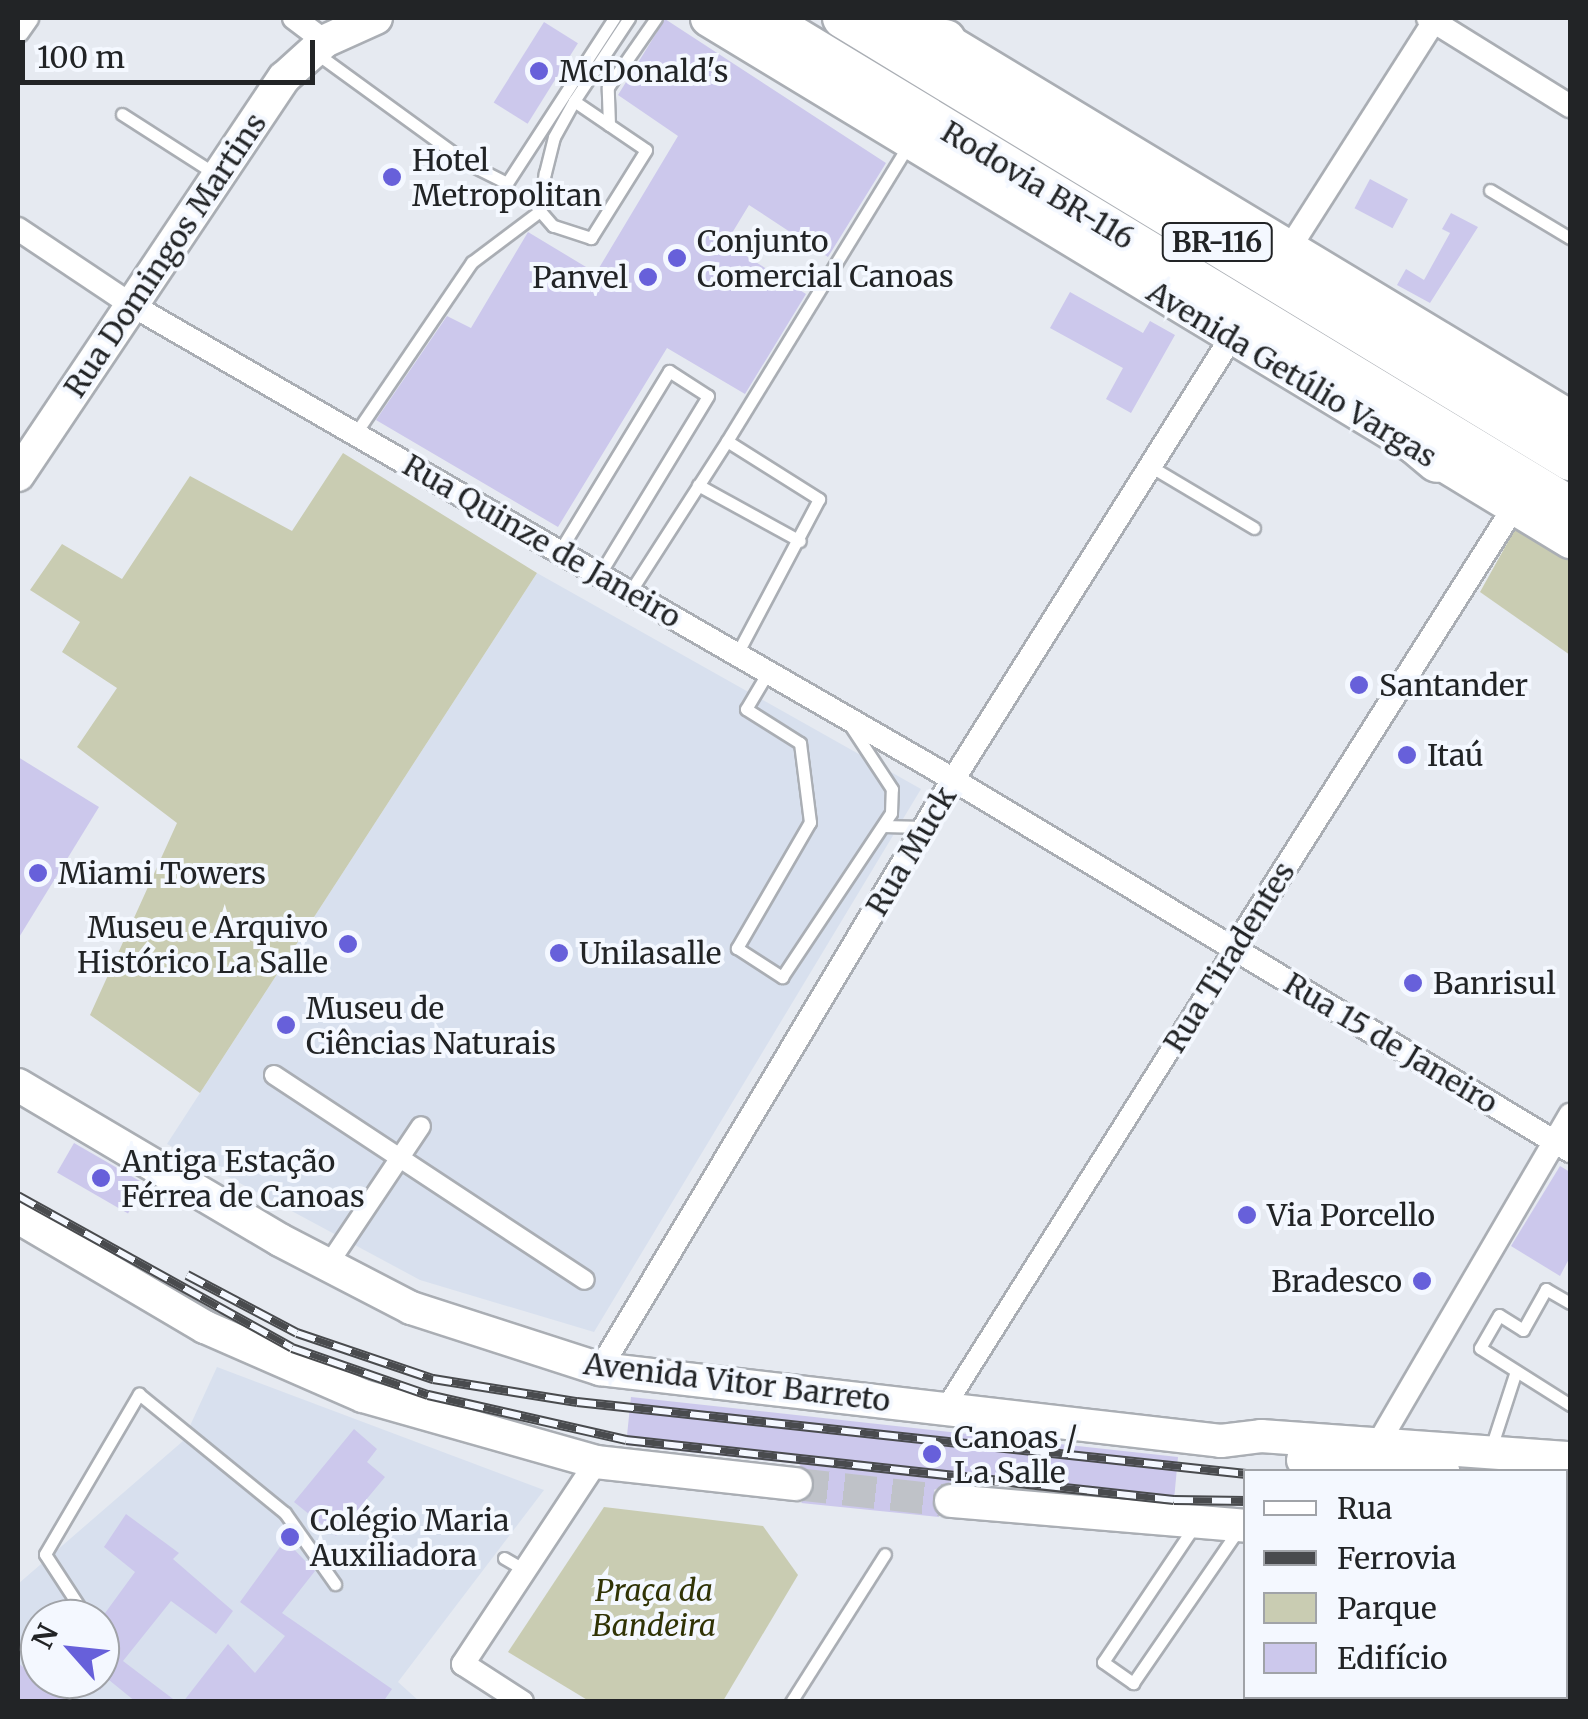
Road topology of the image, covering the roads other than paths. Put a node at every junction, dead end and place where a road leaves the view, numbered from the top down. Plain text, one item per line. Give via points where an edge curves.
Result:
1 (26, 18) edge
2 (294, 18) edge
3 (376, 18) edge
4 (595, 18) edge
5 (614, 18) edge
6 (629, 18) edge
7 (656, 18) edge
8 (708, 18) edge
9 (763, 18) edge
10 (907, 18) edge
11 (1433, 19) edge
12 (852, 23) edge
13 (18, 32) edge
14 (602, 36) junction
15 (944, 40) junction
16 (318, 46) junction
17 (574, 101) junction
18 (1570, 106) edge
19 (122, 114) dead end
20 (610, 126) junction
21 (910, 142) junction
22 (217, 176) junction
23 (1183, 187) junction
24 (1490, 190) dead end
25 (540, 210) junction
26 (18, 229) edge
27 (1570, 238) edge
28 (1288, 252) junction
29 (130, 304) junction
30 (1231, 338) junction
31 (1292, 340) junction
32 (1570, 418) edge
33 (355, 434) junction
34 (727, 441) junction
35 (1570, 442) edge
36 (1570, 460) edge
37 (1437, 462) junction
38 (1150, 466) junction
39 (18, 475) edge
40 (698, 485) junction
41 (1514, 507) junction
42 (1570, 508) edge
43 (1254, 528) dead end
44 (1570, 540) edge
45 (800, 541) junction
46 (559, 552) junction
47 (600, 575) junction
48 (630, 592) junction
49 (737, 654) junction
50 (768, 672) junction
51 (844, 716) junction
52 (953, 780) junction
53 (883, 826) junction
54 (924, 827) junction
55 (1234, 949) junction
56 (274, 1075) dead end
57 (18, 1085) edge
58 (1570, 1115) edge
59 (421, 1126) dead end
60 (1562, 1147) edge
61 (398, 1160) junction
62 (20, 1224) edge
63 (328, 1266) junction
64 (585, 1280) dead end
65 (1570, 1303) edge
66 (600, 1369) junction
67 (1516, 1370) junction
68 (1570, 1404) edge
69 (945, 1408) junction
70 (1222, 1442) junction
71 (1379, 1442) junction
72 (1490, 1451) junction
73 (1570, 1458) edge
74 (596, 1462) junction
75 (1418, 1469) edge
76 (796, 1484) tunnel mouth
77 (951, 1501) tunnel mouth
78 (1197, 1522) junction
79 (1243, 1526) edge
80 (885, 1554) dead end
81 (504, 1558) dead end
82 (525, 1570) junction
83 (336, 1584) dead end
84 (75, 1599) edge
85 (791, 1701) edge
86 (522, 1702) edge

1 - 13 street
2 - 16 street
3 - 16 main road, Rua Domingos Martins
4 - 14 lane
5 - 14 lane
6 - 17 lane
7 - 20 lane via 608,87
8 - 21 main road, Avenida Getúlio Vargas
9 - 31 highway, Rodovia BR-116 / BR-116
10 - 15 main road
11 - 18 street
11 - 28 street
12 - 15 highway, BR-116
12 - 36 highway, Rodovia BR-116 / BR-116
14 - 16 lane via 514,176 502,183
15 - 23 main road
16 - 22 main road, Rua Domingos Martins via 284,78
17 - 20 lane
17 - 25 lane via 554,137
19 - 22 lane
20 - 25 lane via 646,150 603,225 591,238 579,239
21 - 30 main road, Avenida Getúlio Vargas
21 - 34 lane
22 - 29 main road, Rua Domingos Martins
23 - 28 main road
23 - 35 highway, BR-116 via 1210,223
24 - 27 lane
25 - 33 lane via 472,262
26 - 29 street
28 - 32 main road
29 - 33 street, Rua Quinze de Janeiro
29 - 39 main road, Rua Domingos Martins
30 - 37 main road, Avenida Getúlio Vargas
30 - 38 street, Rua Muck
31 - 37 highway, BR-116
31 - 42 highway, Rodovia BR-116 / BR-116
33 - 46 street, Rua Quinze de Janeiro
34 - 40 lane
34 - 45 lane via 819,499
37 - 41 main road, Avenida Getúlio Vargas
38 - 43 lane
38 - 52 street, Rua Muck
40 - 45 lane
40 - 48 lane
41 - 44 main road, Avenida Getúlio Vargas
41 - 55 street, Rua Tiradentes
45 - 49 lane
46 - 47 street, Rua Quinze de Janeiro
46 - 47 lane via 669,371 708,396
47 - 48 street, Rua Quinze de Janeiro
48 - 49 street, Rua Quinze de Janeiro
49 - 50 street, Rua Quinze de Janeiro
50 - 51 street, Rua Quinze de Janeiro
50 - 53 lane via 746,709 800,743 810,822 737,948 782,977
51 - 52 street, Rua Quinze de Janeiro
51 - 53 lane via 892,788 892,814
52 - 54 street, Rua Muck
52 - 55 street, Rua 15 de Janeiro
53 - 54 lane
54 - 66 street, Rua Muck
55 - 60 street, Rua 15 de Janeiro
55 - 69 street, Rua Tiradentes
56 - 61 street
57 - 63 main road, Avenida Vitor Barreto
58 - 60 street
59 - 61 street
60 - 71 street
61 - 63 street
61 - 64 street
62 - 74 main road via 248,1349 363,1396
63 - 66 main road, Avenida Vitor Barreto via 411,1308
65 - 67 lane via 1546,1289 1523,1330 1499,1316 1480,1348
66 - 69 main road, Avenida Vitor Barreto
67 - 68 lane
67 - 72 lane
69 - 70 main road, Avenida Vitor Barreto
70 - 71 main road via 1261,1436
70 - 75 main road via 1260,1456
71 - 72 main road
72 - 73 main road
74 - 76 main road
74 - 82 street
77 - 78 main road
78 - 79 main road
78 - 79 lane via 1103,1662 1134,1682
80 - 85 lane
81 - 82 lane
82 - 86 street via 463,1664
83 - 84 lane via 285,1513 139,1394 45,1554

